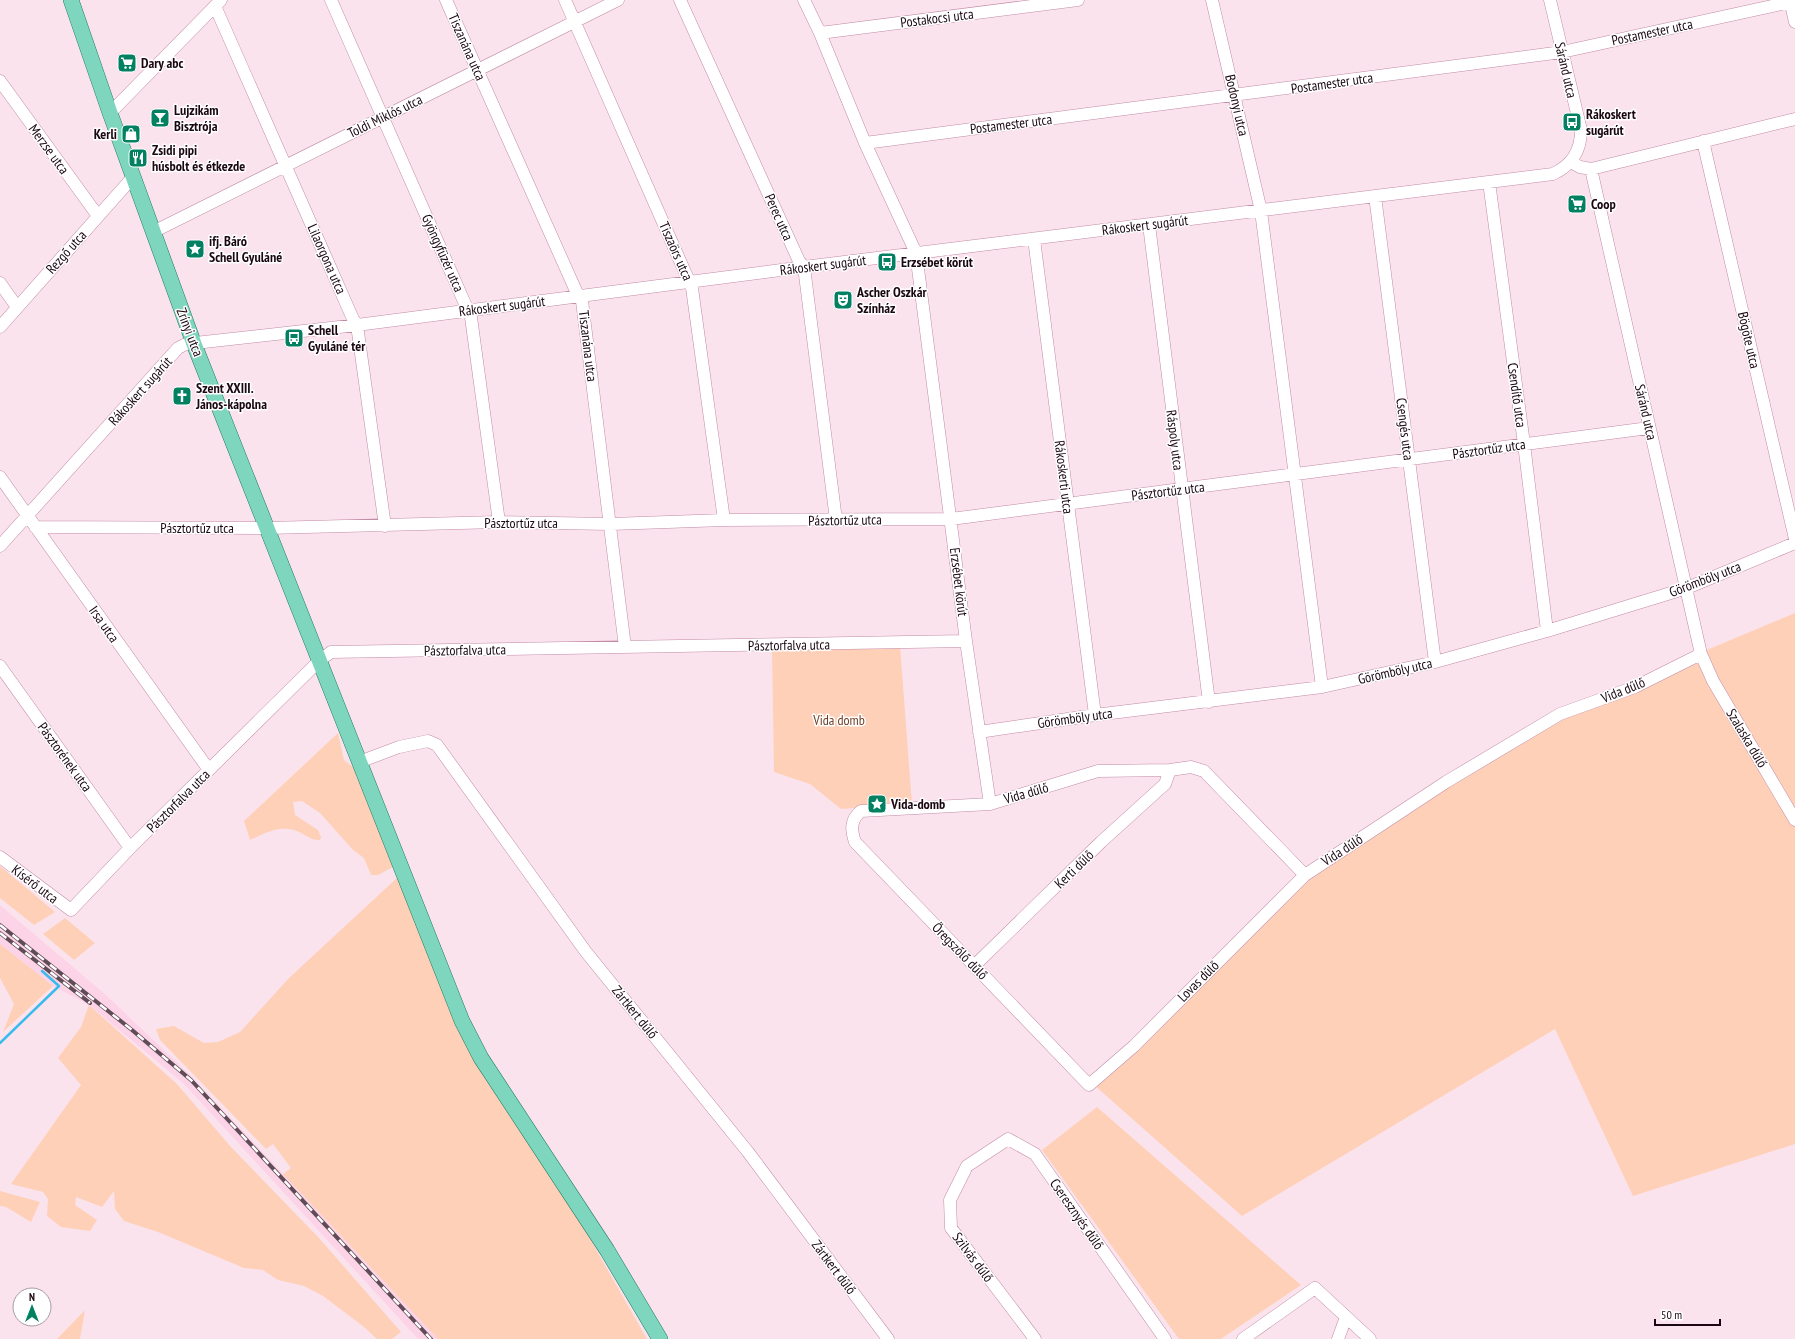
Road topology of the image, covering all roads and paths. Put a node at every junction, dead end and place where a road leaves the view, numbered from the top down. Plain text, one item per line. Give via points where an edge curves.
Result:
1 (71, 0) edge
2 (331, 0) edge
3 (446, 0) edge
4 (565, 0) edge
5 (618, 0) edge
6 (680, 0) edge
7 (804, 0) edge
8 (1078, 0) edge
9 (1212, 0) edge
10 (1550, 0) edge
11 (1792, 1) edge
12 (218, 3) edge
13 (574, 21) junction
14 (1795, 22) edge
15 (820, 34) junction
16 (1562, 52) junction
17 (477, 71) junction
18 (0, 81) edge
19 (1234, 96) junction
20 (110, 113) junction
21 (382, 118) junction
22 (1795, 119) edge
23 (1703, 140) junction
24 (865, 143) junction
25 (1571, 162) junction
26 (286, 166) junction
27 (1590, 169) junction
28 (133, 177) junction
29 (1488, 182) junction
30 (1375, 196) junction
31 (1261, 210) junction
32 (98, 216) junction
33 (1149, 225) junction
34 (153, 232) junction
35 (1034, 239) junction
36 (916, 253) junction
37 (804, 267) junction
38 (690, 282) junction
39 (0, 283) edge
40 (580, 296) junction
41 (17, 307) junction
42 (470, 310) junction
43 (357, 325) junction
44 (0, 327) edge
45 (194, 344) junction
46 (1649, 428) junction
47 (1524, 444) junction
48 (1409, 461) junction
49 (1294, 475) junction
50 (0, 477) edge
51 (1182, 489) junction
52 (1068, 504) junction
53 (28, 515) junction
54 (951, 519) junction
55 (724, 520) junction
56 (836, 520) junction
57 (499, 522) junction
58 (611, 524) junction
59 (385, 526) junction
60 (35, 527) junction
61 (268, 528) junction
62 (1795, 538) edge
63 (1795, 543) edge
64 (0, 546) edge
65 (1687, 588) junction
66 (1546, 631) junction
67 (966, 641) junction
68 (625, 647) junction
69 (1701, 654) junction
70 (319, 661) junction
71 (1435, 662) junction
72 (0, 666) edge
73 (1322, 688) junction
74 (1209, 702) junction
75 (1095, 715) junction
76 (979, 732) junction
77 (359, 762) junction
78 (209, 770) junction
79 (1170, 770) junction
80 (990, 804) junction
81 (861, 811) joint
82 (1795, 820) edge
83 (130, 848) junction
84 (0, 857) edge
85 (1305, 875) junction
86 (71, 910) joint
87 (974, 966) junction
88 (1089, 1085) joint
89 (967, 1166) joint
90 (1346, 1317) junction
91 (660, 1339) edge
92 (888, 1339) edge
93 (1035, 1339) edge
94 (1165, 1339) edge
95 (1243, 1339) edge
96 (1338, 1339) edge
97 (1370, 1339) edge

1 - 20 main road, Zrínyi utca
2 - 21 street, Gyöngyfüzér utca
3 - 17 street, Tiszanána utca
4 - 13 street, Tiszaörs utca
5 - 13 street, Toldi Miklós utca
6 - 37 street, Perec utca via 799,261
7 - 15 street, Erzsébet körút
8 - 15 street, Postakocsi utca
9 - 19 street, Bodonyi utca
10 - 16 street, Sáránd utca
11 - 14 street
11 - 16 street, Postamester utca
12 - 20 street
12 - 26 street, Lilaorgona utca
13 - 17 street, Toldi Miklós utca
13 - 38 street, Tiszaörs utca
15 - 24 street, Erzsébet körút
16 - 19 street, Postamester utca
16 - 25 street, Sáránd utca via 1581,130 1579,147
17 - 21 street, Toldi Miklós utca
17 - 40 street, Tiszanána utca
18 - 32 street, Merzse utca
19 - 24 street, Postamester utca
19 - 31 street, Bodonyi utca
20 - 28 main road, Zrínyi utca
21 - 26 street, Toldi Miklós utca
21 - 42 street, Gyöngyfüzér utca
22 - 23 street
23 - 27 street
23 - 62 street, Bögöte utca
24 - 36 street, Erzsébet körút
25 - 27 street
25 - 29 street, Rákoskert sugárút via 1553,174
26 - 34 street, Toldi Miklós utca
26 - 43 street, Lilaorgona utca
27 - 46 street, Sáránd utca
28 - 32 street, Rezgő utca
28 - 34 main road, Zrínyi utca
29 - 30 street, Rákoskert sugárút
29 - 47 street, Csendítő utca
30 - 31 street, Rákoskert sugárút
30 - 48 street, Csengés utca
31 - 33 street, Rákoskert sugárút
31 - 49 street, Bodonyi utca
32 - 41 street, Rezgő utca
33 - 35 street, Rákoskert sugárút
33 - 51 street, Ráspoly utca
34 - 45 main road, Zrínyi utca
35 - 36 street, Rákoskert sugárút
35 - 52 street, Rákoskerti utca
36 - 37 street, Rákoskert sugárút
36 - 54 street, Erzsébet körút
37 - 38 street, Rákoskert sugárút
37 - 56 street, Perec utca
38 - 40 street, Rákoskert sugárút
38 - 55 street, Tiszaörs utca via 694,294
39 - 41 street
40 - 42 street, Rákoskert sugárút
40 - 58 street, Tiszanána utca
41 - 44 street, Rezgő utca
42 - 43 street, Rákoskert sugárút
42 - 57 street, Gyöngyfüzér utca
43 - 45 street, Rákoskert sugárút
43 - 59 street, Lilaorgona utca
45 - 53 street, Rákoskert sugárút via 178,348
45 - 61 main road, Zrínyi utca
46 - 47 street, Pásztortűz utca
46 - 65 street, Sáránd utca
47 - 48 street, Pásztortűz utca
47 - 66 street, Csendítő utca
48 - 49 street, Pásztortűz utca
48 - 71 street, Csengés utca
49 - 51 street, Pásztortűz utca
49 - 73 street, Bodonyi utca
50 - 53 street, Irsa utca
51 - 52 street, Pásztortűz utca
51 - 74 street, Ráspoly utca
52 - 54 street, Pásztortűz utca
52 - 75 street, Rákoskerti utca
53 - 60 street, Irsa utca
53 - 64 street, Rákoskert sugárút
54 - 56 street, Pásztortűz utca
54 - 67 street, Erzsébet körút
55 - 56 street, Pásztortűz utca
55 - 58 street, Pásztortűz utca
57 - 58 street, Pásztortűz utca
57 - 59 street, Pásztortűz utca
58 - 68 street, Tiszanána utca
59 - 61 street, Pásztortűz utca
60 - 61 street, Pásztortűz utca
60 - 78 street, Irsa utca
61 - 70 main road, Zrínyi utca
63 - 65 street, Görömböly utca
65 - 66 street, Görömböly utca
65 - 69 street, Sáránd utca
66 - 71 street, Görömböly utca
67 - 68 street, Pásztorfalva utca
67 - 76 street, Erzsébet körút
68 - 70 street, Pásztorfalva utca via 331,652
69 - 82 street, Szalaska dűlő via 1713,681
69 - 85 street, Vida dűlő via 1635,687 1560,714 1446,782
70 - 77 main road, Zrínyi utca
70 - 78 street, Pásztorfalva utca
71 - 73 street, Görömböly utca
72 - 83 street, Pásztorének utca
73 - 74 street, Görömböly utca
74 - 75 street, Görömböly utca
75 - 76 street, Görömböly utca
76 - 80 street, Erzsébet körút
77 - 91 main road, Zrínyi utca via 471,1041 607,1250
77 - 92 street, Zártkert dűlő via 399,747 428,742 437,745 586,952 748,1152
78 - 83 street, Pásztorfalva utca
79 - 80 street, Vida dűlő via 1098,771
79 - 85 street, Vida dűlő via 1191,767 1204,771
79 - 87 street, Kerti dűlő via 1164,784
80 - 81 street, Vida dűlő
81 - 87 street, Öregszőlő dűlő via 852,823 855,842
83 - 86 street, Pásztorfalva utca
84 - 86 street, Kísérő utca
85 - 88 street, Lovas dűlő via 1134,1046
87 - 88 street, Öregszőlő dűlő
89 - 93 street, Szilvás dűlő via 950,1200 951,1228
89 - 94 street, Cseresznyés dűlő via 1008,1139 1035,1154
90 - 95 street via 1315,1288
90 - 96 street
90 - 97 street

